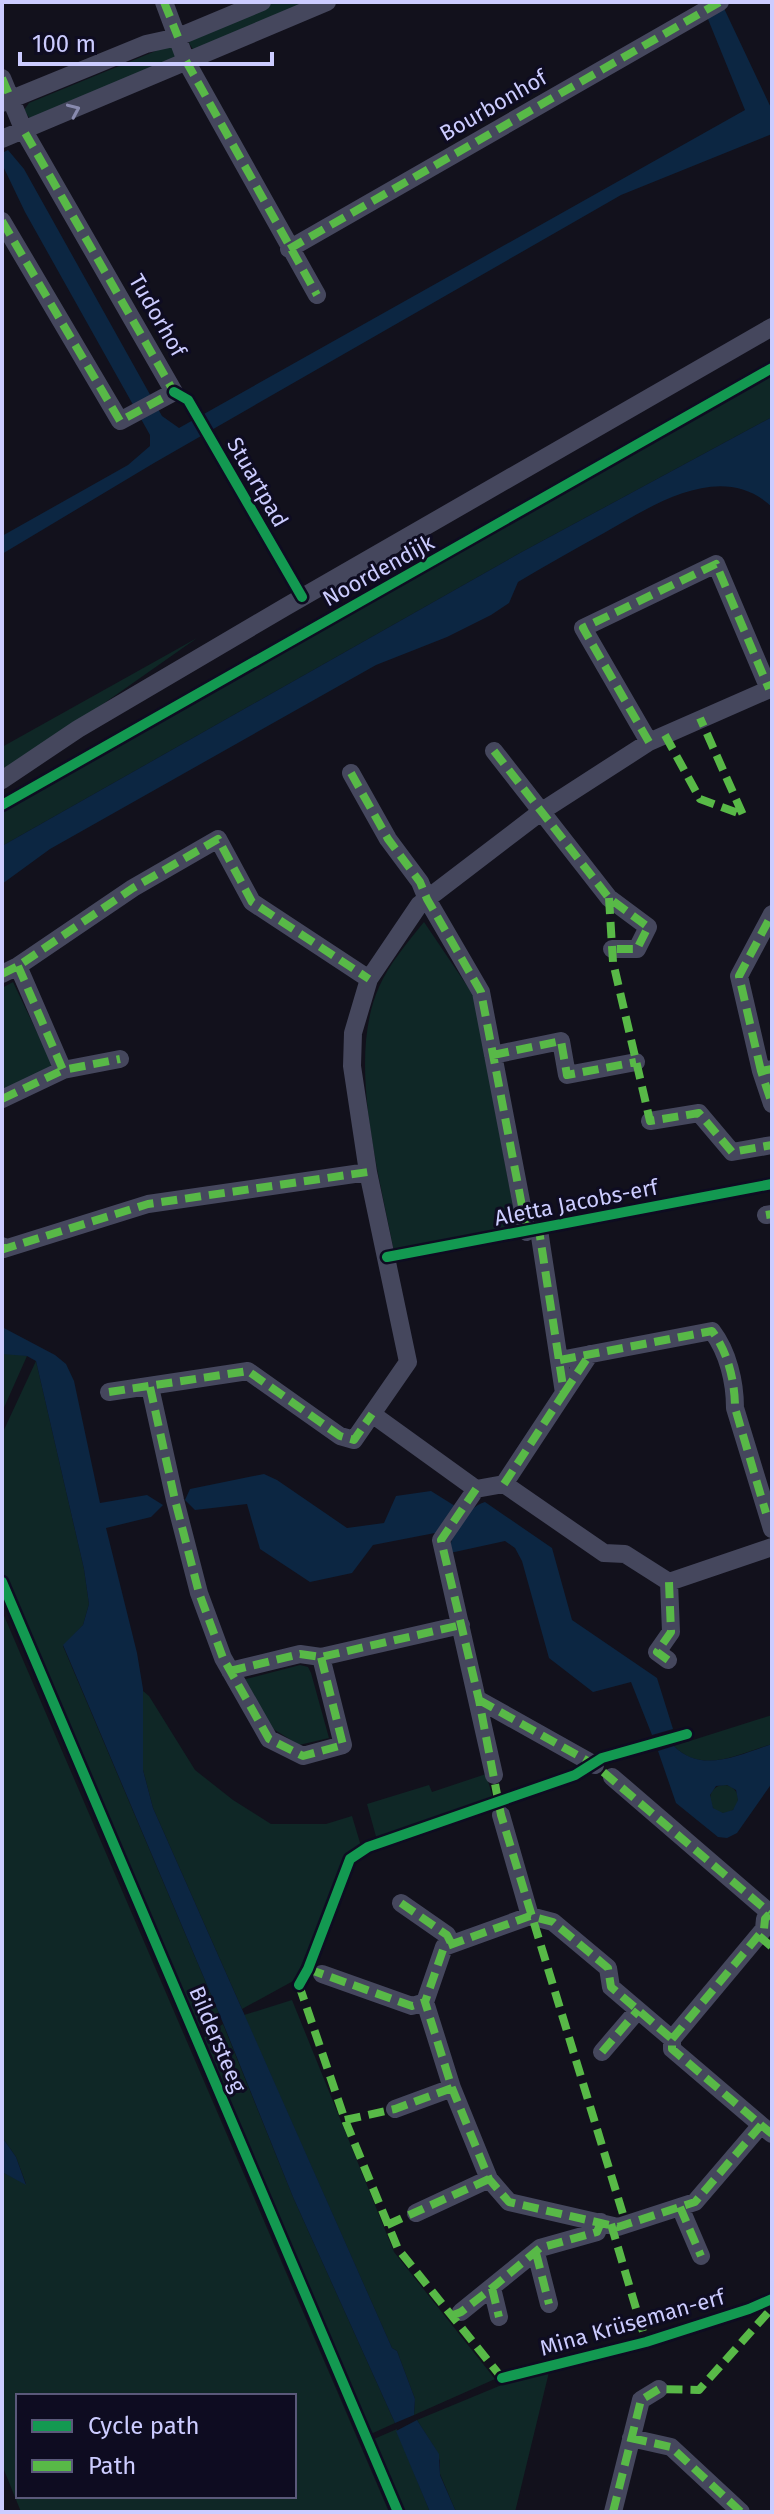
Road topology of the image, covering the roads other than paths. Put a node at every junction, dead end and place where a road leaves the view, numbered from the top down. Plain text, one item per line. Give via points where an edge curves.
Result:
1 (164, 2) edge
2 (262, 2) edge
3 (327, 2) edge
4 (720, 2) edge
5 (178, 37) junction
6 (186, 61) junction
7 (2, 78) edge
8 (6, 101) edge
9 (24, 131) junction
10 (2, 139) edge
11 (2, 221) edge
12 (289, 249) junction
13 (317, 295) dead end
14 (772, 327) edge
15 (770, 688) edge
16 (78, 729) junction
17 (649, 742) junction
18 (494, 751) dead end
19 (2, 768) edge
20 (351, 773) dead end
21 (2, 780) edge
22 (542, 811) junction
23 (427, 899) junction
24 (772, 914) edge
25 (612, 949) dead end
26 (10, 970) edge
27 (369, 979) junction
28 (493, 1055) junction
29 (120, 1059) dead end
30 (636, 1062) dead end
31 (63, 1070) junction
32 (767, 1070) edge
33 (2, 1099) edge
34 (772, 1104) edge
35 (650, 1121) dead end
36 (772, 1145) edge
37 (368, 1172) junction
38 (2, 1246) edge
39 (590, 1354) junction
40 (560, 1360) junction
41 (150, 1387) junction
42 (109, 1392) dead end
43 (564, 1393) junction
44 (372, 1414) junction
45 (504, 1484) junction
46 (476, 1489) junction
47 (770, 1518) edge
48 (772, 1547) edge
49 (669, 1582) junction
50 (461, 1625) junction
51 (321, 1657) junction
52 (668, 1660) dead end
53 (230, 1671) junction
54 (479, 1700) junction
55 (595, 1765) dead end
56 (494, 1775) dead end
57 (612, 1777) dead end
58 (501, 1815) dead end
59 (401, 1903) dead end
60 (771, 1912) edge
61 (530, 1916) junction
62 (765, 1942) edge
63 (451, 1943) junction
64 (322, 1974) dead end
65 (425, 2002) junction
66 (638, 2010) junction
67 (672, 2039) junction
68 (602, 2052) dead end
69 (452, 2088) junction
70 (395, 2109) dead end
71 (766, 2129) edge
72 (489, 2179) junction
73 (680, 2207) junction
74 (416, 2213) dead end
75 (601, 2222) junction
76 (536, 2253) junction
77 (701, 2256) dead end
78 (492, 2288) junction
79 (549, 2304) dead end
80 (461, 2312) dead end
81 (499, 2317) dead end
82 (659, 2389) dead end
83 (631, 2438) junction
84 (613, 2512) edge
85 (741, 2512) edge

1 - 5 street
2 - 5 street
3 - 6 street
4 - 12 street, Bourbonhof
5 - 6 street
5 - 8 street via 146,44
9 -> 6 street
6 - 12 street
7 - 8 street
8 - 9 street
9 - 10 street
9 - 11 street, Tudorhof via 174,392 120,421
12 - 13 street
14 - 16 street, Noordendijk
15 - 17 street
15 - 17 street via 716,564 583,628
16 - 19 street, Noordendijk
16 - 21 street, Noordendijk
17 - 22 street
18 - 22 street
20 - 23 street, Aletta Jacobs-erf
22 - 23 street
22 - 25 street via 609,898 648,927 637,949
23 - 27 street
23 - 28 street, Aletta Jacobs-erf via 481,992
24 - 32 street via 739,976
26 - 27 street via 218,839 252,902
26 - 31 street
27 - 37 street via 353,1033 352,1066
28 - 30 street via 561,1041 567,1075
28 - 40 street, Aletta Jacobs-erf
29 - 31 street
31 - 33 street
32 - 34 street
35 - 36 street via 699,1113 732,1152
37 - 38 street via 148,1204
37 - 44 street via 408,1362
39 - 40 street
39 - 43 street
39 - 47 street via 712,1331 724,1348 735,1408
40 - 43 street, Aletta Jacobs-erf
41 - 42 street
41 - 44 street via 248,1371 340,1436 354,1440
41 - 53 street via 199,1593
43 - 45 street
44 - 46 street
45 - 46 street
45 - 49 street via 604,1553 625,1554
46 - 50 street via 441,1540
48 - 49 street
49 - 52 street via 671,1632 657,1652
50 - 51 street
50 - 54 street
51 - 53 street via 300,1654
51 - 53 street via 343,1745 303,1756 269,1739
54 - 55 street
54 - 56 street
57 - 60 street
58 - 61 street
59 - 63 street
60 - 62 street
61 - 63 street
61 - 66 street via 553,1922 608,1968 611,1987
62 - 67 street
63 - 65 street via 444,1947
64 - 65 street via 412,2006
65 - 69 street
66 - 67 street
66 - 68 street
67 - 71 street via 672,2049
69 - 70 street
69 - 72 street
71 - 73 street via 695,2202
72 - 74 street
72 - 75 street via 509,2202
73 - 75 street via 618,2227
73 - 77 street, Mina Krüseman-erf
75 - 76 street via 597,2232
76 - 78 street
76 - 79 street, Mina Krüseman-erf
78 - 80 street
78 - 81 street
82 - 83 street via 641,2400
83 - 84 street
83 - 85 street via 671,2447

